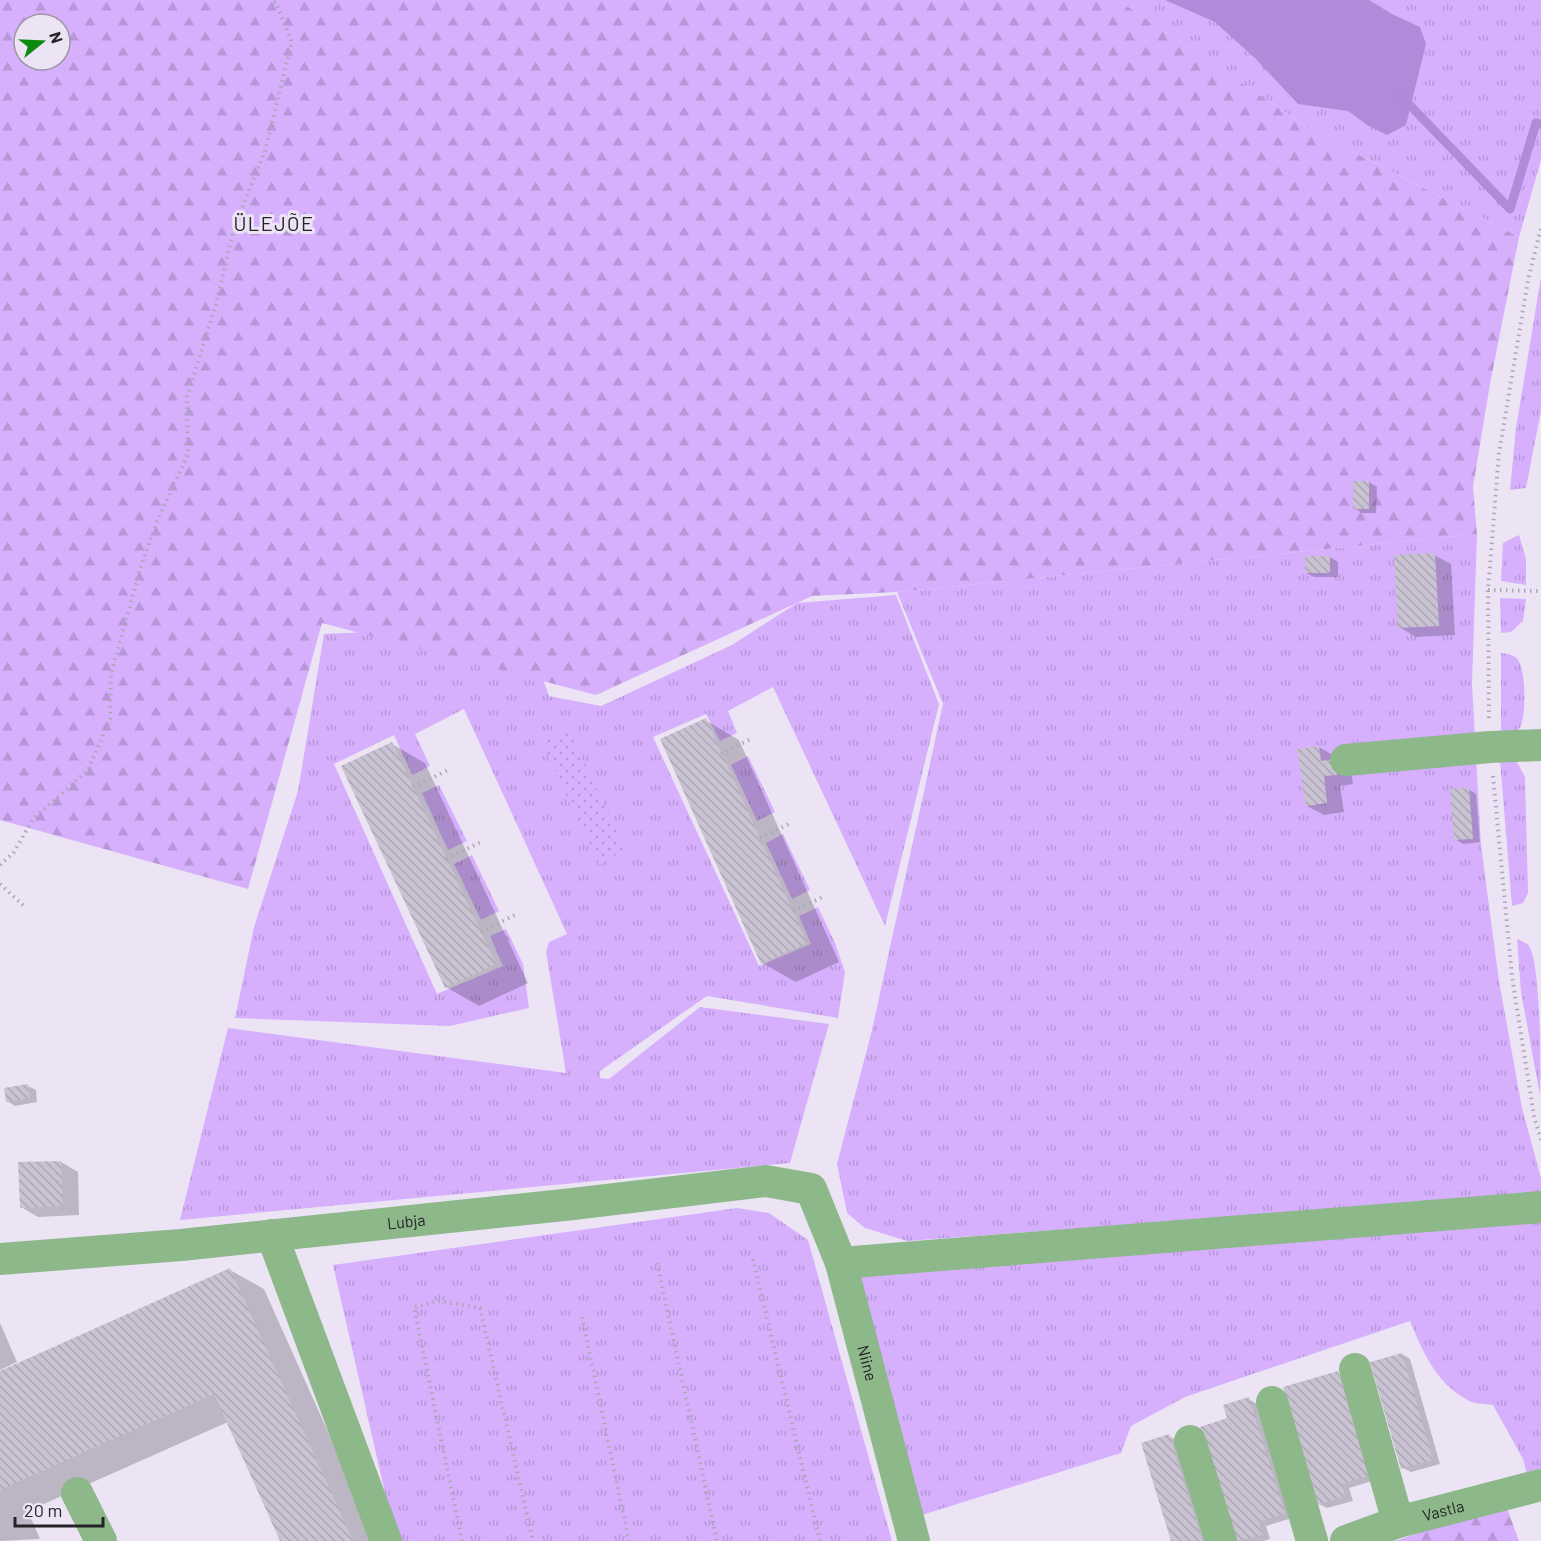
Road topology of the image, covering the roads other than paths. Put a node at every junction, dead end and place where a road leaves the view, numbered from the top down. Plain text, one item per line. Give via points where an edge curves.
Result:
1 (1541, 745) edge
2 (1346, 760) dead end
3 (811, 1189) joint
4 (1541, 1207) edge
5 (272, 1235) junction
6 (0, 1259) edge
7 (842, 1263) junction
8 (1355, 1369) dead end
9 (1272, 1402) dead end
10 (1190, 1441) dead end
11 (1541, 1485) edge
12 (77, 1493) dead end
13 (1398, 1522) junction
14 (101, 1541) edge
15 (386, 1541) edge
16 (914, 1541) edge
17 (1221, 1541) edge
18 (1312, 1541) edge
19 (1346, 1541) edge

1 - 2 street
3 - 5 street, Lubja via 766,1181
3 - 7 street, Niine
4 - 7 street
5 - 6 street, Lubja
5 - 15 street
7 - 16 street, Niine
8 - 13 street
9 - 18 street
10 - 17 street
11 - 13 street, Vastla
12 - 14 street
13 - 19 street, Vastla

